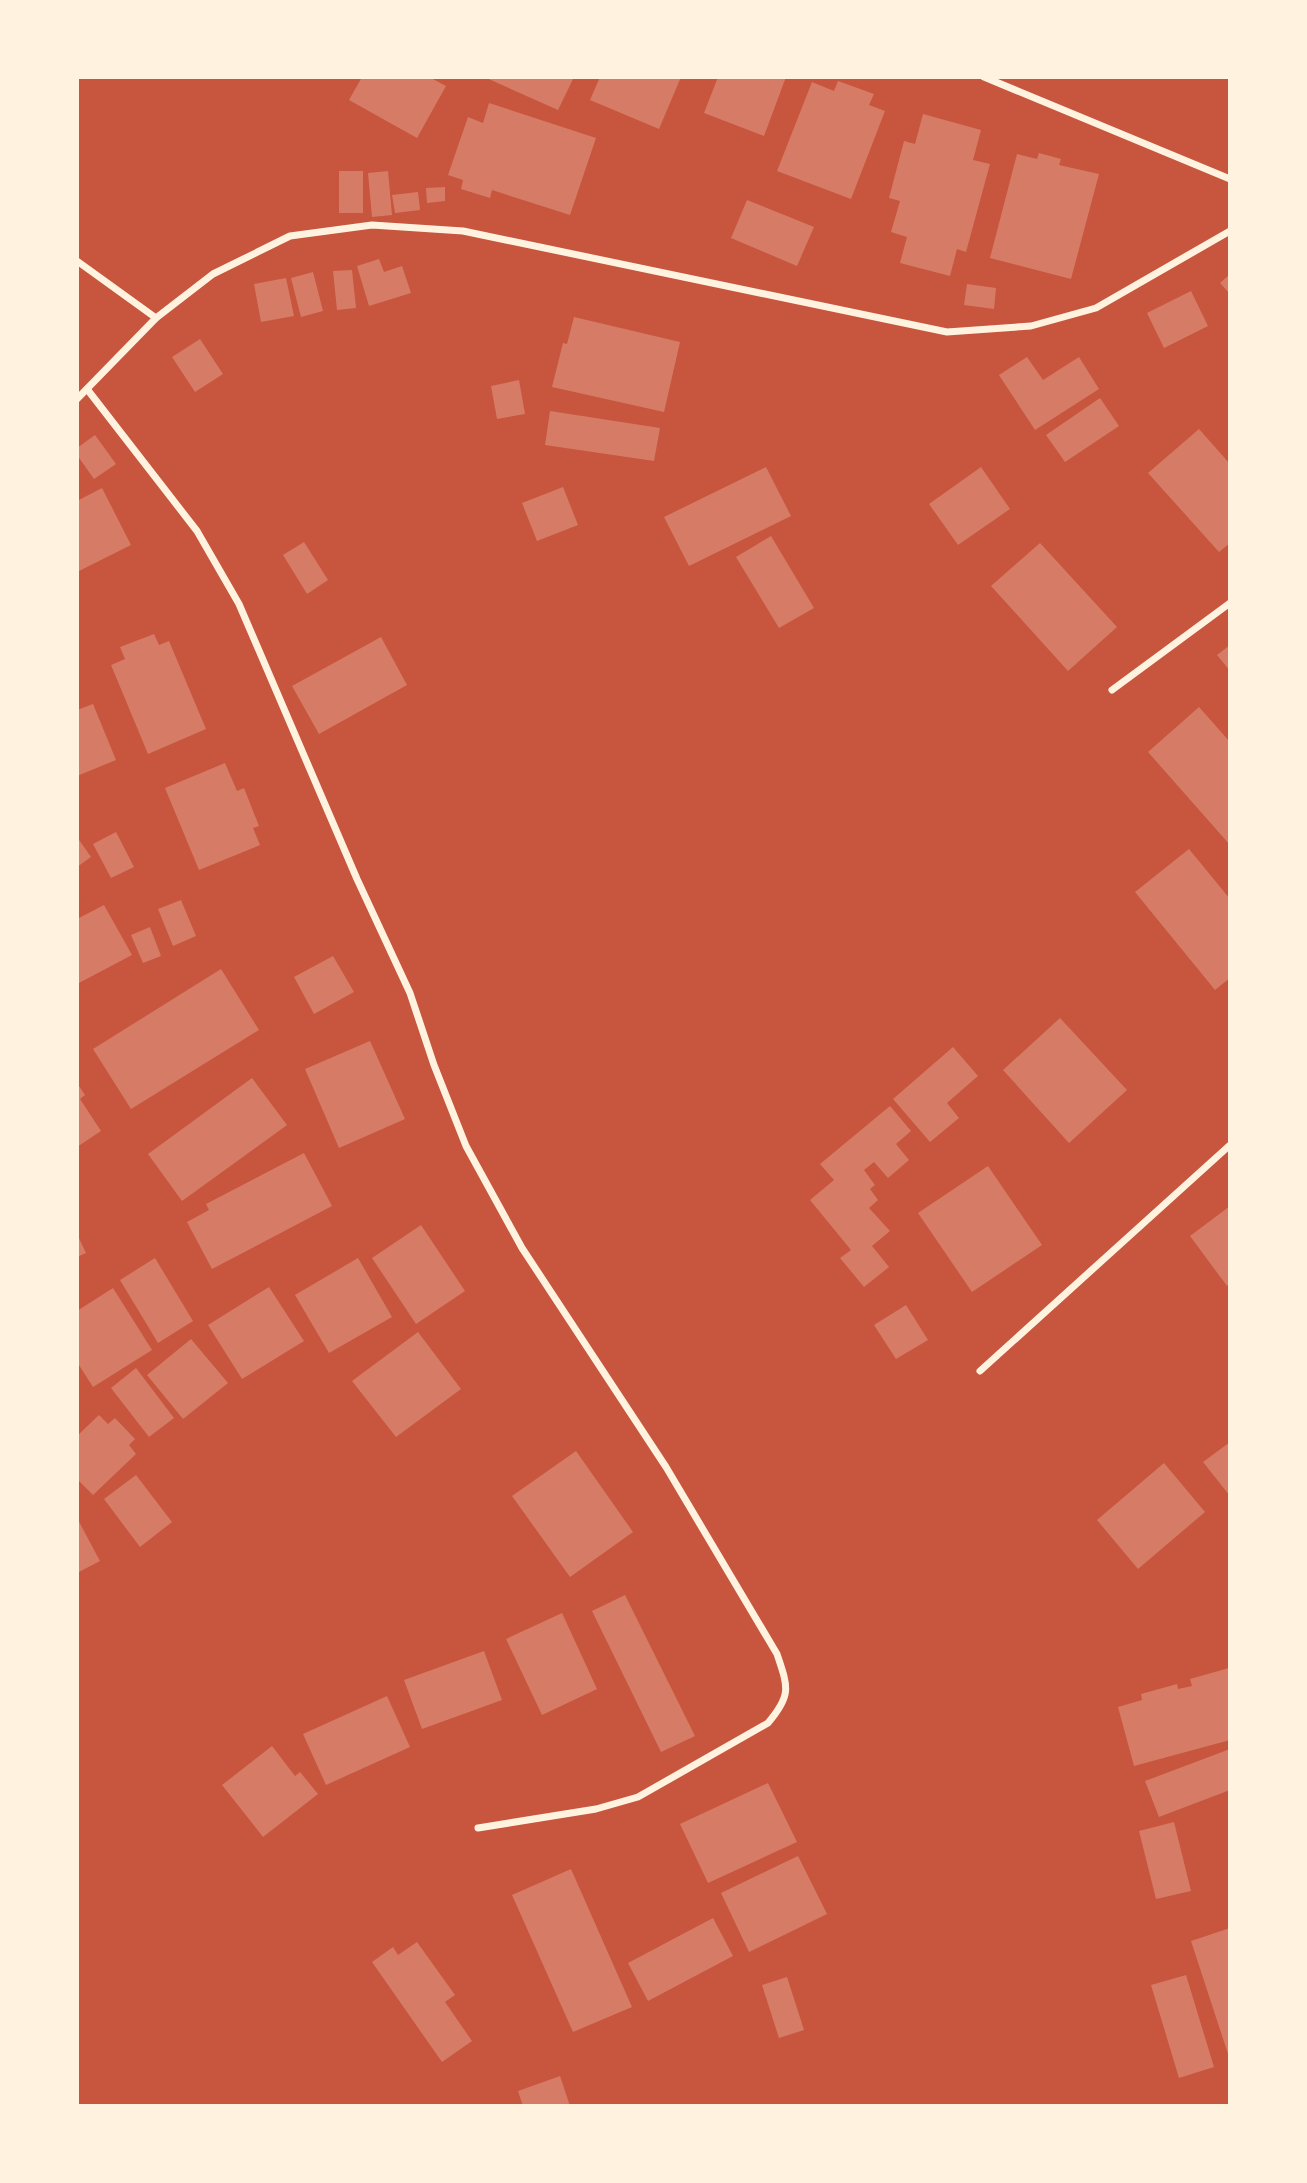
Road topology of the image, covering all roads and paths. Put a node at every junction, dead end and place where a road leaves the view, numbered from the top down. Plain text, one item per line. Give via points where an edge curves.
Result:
1 (984, 77) edge
2 (1230, 179) edge
3 (1230, 231) edge
4 (77, 261) edge
5 (156, 318) junction
6 (86, 389) junction
7 (77, 399) edge
8 (1230, 603) edge
9 (1112, 690) dead end
10 (1230, 1145) edge
11 (980, 1370) dead end
12 (478, 1828) dead end

1 - 2 street
3 - 5 street via 1096,308 1031,326 947,332 463,231 372,225 290,236 213,274
4 - 5 street
5 - 6 street
6 - 7 street
6 - 12 street via 197,531 239,604 356,879 411,993 466,1146 522,1248 680,1490 777,1654 787,1685 782,1706 768,1723 638,1797 596,1809
8 - 9 street
10 - 11 street

